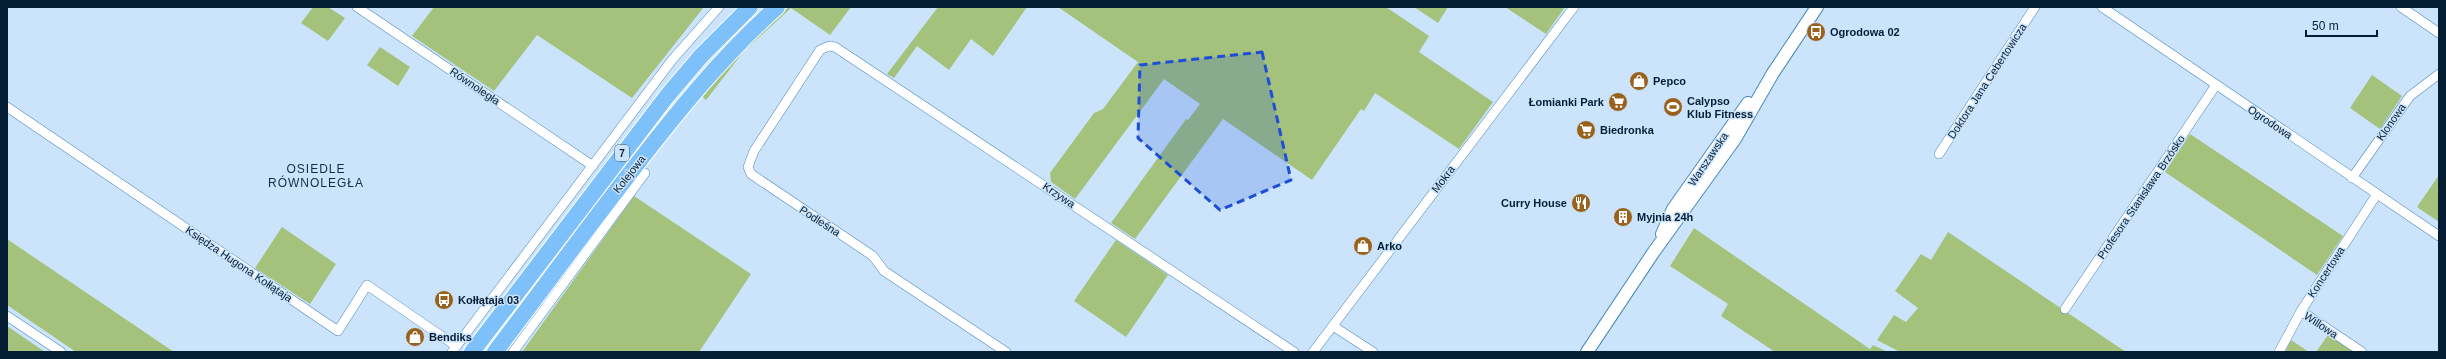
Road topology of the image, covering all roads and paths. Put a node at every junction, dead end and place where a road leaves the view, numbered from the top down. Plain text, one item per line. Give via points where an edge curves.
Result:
1 (357, 7) edge
2 (719, 7) edge
3 (750, 7) edge
4 (777, 7) edge
5 (1574, 7) edge
6 (1817, 7) edge
7 (2035, 7) edge
8 (2102, 7) edge
9 (2401, 7) edge
10 (2439, 32) edge
11 (820, 50) joint
12 (2439, 74) edge
13 (2216, 85) junction
14 (7, 107) edge
15 (660, 134) junction
16 (1939, 154) dead end
17 (593, 166) junction
18 (645, 173) joint
19 (2352, 178) junction
20 (2377, 194) junction
21 (2439, 236) edge
22 (2066, 309) dead end
23 (2301, 311) junction
24 (7, 316) edge
25 (1333, 326) junction
26 (454, 349) edge
27 (60, 352) edge
28 (472, 352) edge
29 (495, 352) edge
30 (513, 352) edge
31 (1006, 352) edge
32 (1294, 352) edge
33 (1313, 352) edge
34 (1373, 352) edge
35 (1587, 352) edge
36 (2279, 352) edge
37 (2362, 352) edge

1 - 17 street, Równoległa
2 - 17 street via 672,60
3 - 28 highway, Kolejowa / 7 via 701,56 667,96
4 - 15 highway, Kolejowa / 7 via 724,58
5 - 25 street, Mokra
6 - 35 street, Warszawska via 1735,128 1673,210 1653,252
7 - 16 street, Doktora Jana Cebertowicza
8 - 13 street, Ogrodowa
9 - 10 street
11 - 31 street, Podleśna via 754,151 748,167 752,177 873,256 884,271
11 - 32 street, Krzywa via 829,46 835,47
12 - 19 street, Klonowa via 2410,96
13 - 19 street, Ogrodowa
13 - 22 street, Profesora Stanisława Brzósko
14 - 26 street, Księdza Hugona Kołłątaja via 338,330 367,286
15 - 18 highway
15 - 29 highway, Kolejowa / 7
17 - 26 street
18 - 30 street, Kolejowa
19 - 20 street, Ogrodowa
20 - 21 street, Ogrodowa
20 - 23 street, Koncertowa
23 - 36 street, Koncertowa
23 - 37 street, Willowa
24 - 27 street
25 - 33 street, Mokra
25 - 34 street

